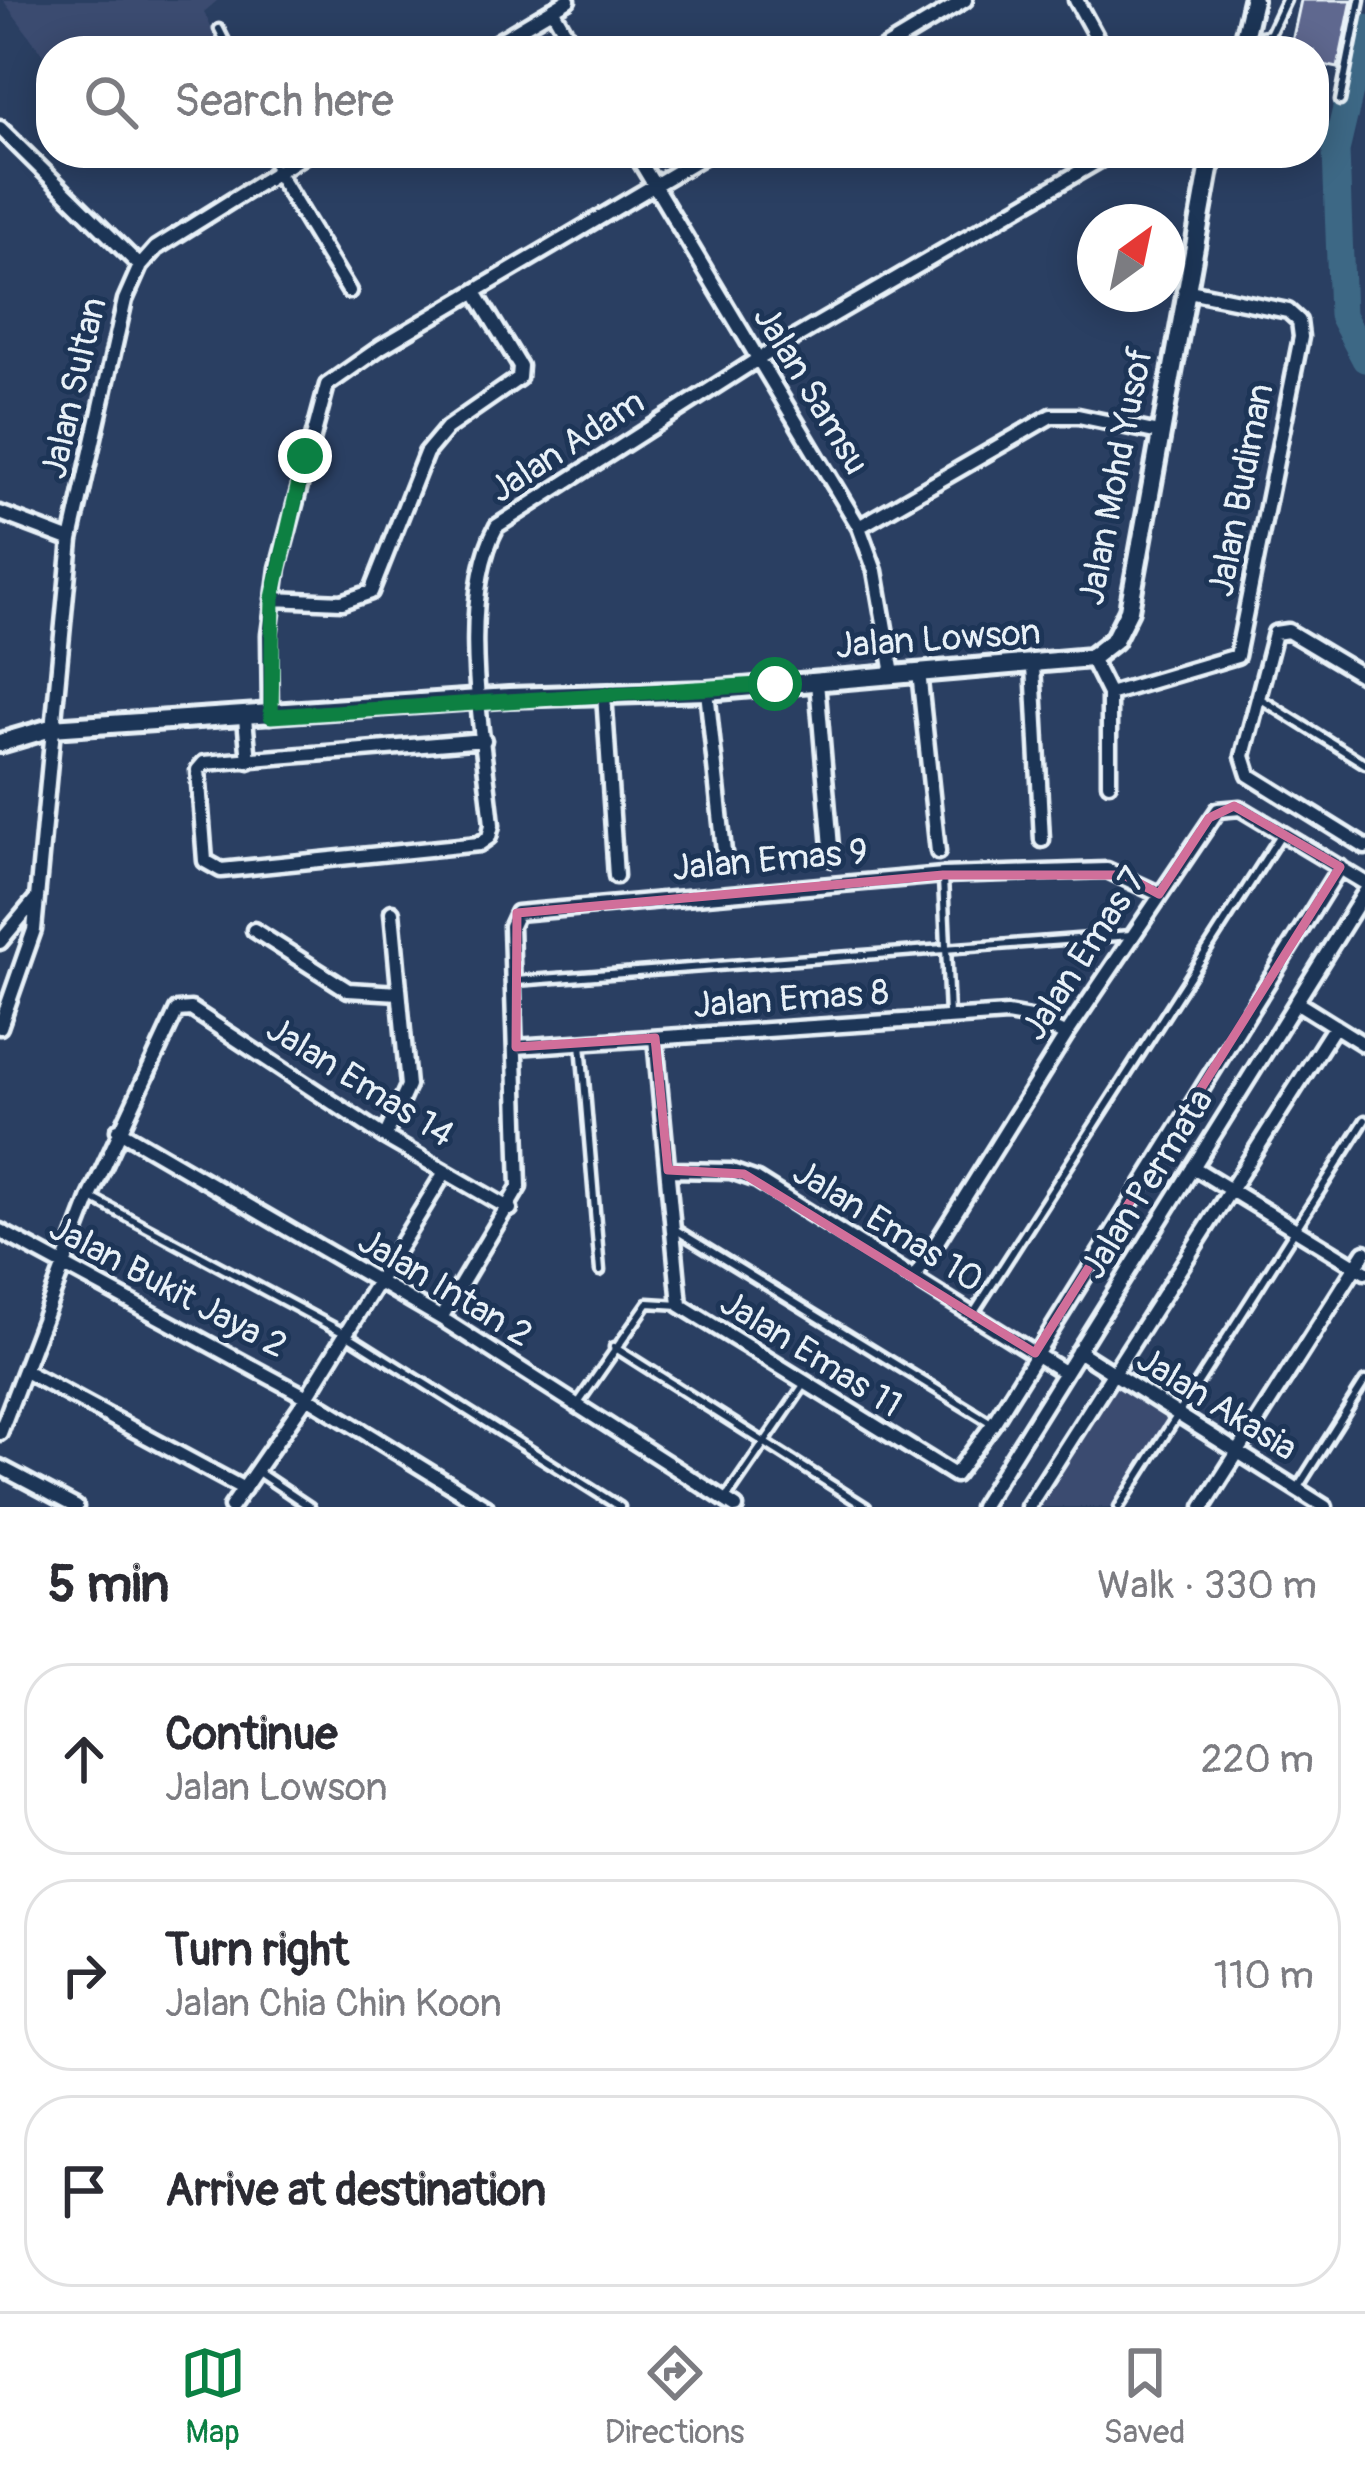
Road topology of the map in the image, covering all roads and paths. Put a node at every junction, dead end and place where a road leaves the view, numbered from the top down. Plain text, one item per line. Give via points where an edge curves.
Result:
1 (568, 0) edge
2 (965, 0) edge
3 (1076, 0) edge
4 (1252, 0) edge
5 (1286, 0) edge
6 (1360, 0) edge
7 (552, 9) junction
8 (219, 29) dead end
9 (222, 36) edge
10 (507, 36) edge
11 (567, 36) edge
12 (905, 36) edge
13 (1093, 36) edge
14 (1244, 36) edge
15 (1265, 36) edge
16 (1340, 101) dead end
17 (0, 128) edge
18 (36, 163) edge
19 (41, 168) edge
20 (274, 168) edge
21 (281, 168) edge
22 (644, 168) edge
23 (684, 168) edge
24 (1086, 168) edge
25 (1209, 168) edge
26 (276, 171) junction
27 (654, 186) junction
28 (140, 266) junction
29 (1185, 285) edge
30 (1185, 290) edge
31 (349, 291) dead end
32 (475, 292) junction
33 (1180, 312) edge
34 (758, 359) junction
35 (1159, 434) junction
36 (1, 517) edge
37 (860, 527) junction
38 (71, 540) junction
39 (273, 598) junction
40 (1091, 658) junction
41 (1033, 665) junction
42 (919, 672) junction
43 (893, 674) junction
44 (1365, 677) edge
45 (817, 682) junction
46 (706, 691) junction
47 (604, 694) junction
48 (1108, 694) junction
49 (1258, 697) junction
50 (480, 699) junction
51 (271, 716) junction
52 (245, 718) junction
53 (51, 728) junction
54 (484, 740) junction
55 (0, 742) edge
56 (249, 760) junction
57 (1365, 764) edge
58 (1109, 783) dead end
59 (1282, 833) junction
60 (1042, 840) dead end
61 (1365, 847) edge
62 (938, 852) dead end
63 (832, 859) dead end
64 (725, 861) dead end
65 (1340, 867) junction
66 (943, 875) junction
67 (616, 876) dead end
68 (1159, 894) junction
69 (1363, 897) edge
70 (35, 900) junction
71 (392, 913) dead end
72 (254, 930) dead end
73 (1132, 935) junction
74 (0, 942) edge
75 (945, 948) junction
76 (512, 981) junction
77 (398, 993) junction
78 (1296, 1001) junction
79 (949, 1018) junction
80 (1335, 1026) junction
81 (0, 1027) edge
82 (1066, 1035) junction
83 (655, 1038) junction
84 (581, 1043) junction
85 (1365, 1045) edge
86 (516, 1047) junction
87 (1365, 1120) edge
88 (118, 1130) junction
89 (386, 1137) junction
90 (1193, 1167) junction
91 (668, 1170) junction
92 (445, 1172) junction
93 (1232, 1190) junction
94 (90, 1197) junction
95 (510, 1209) junction
96 (671, 1227) junction
97 (1296, 1229) junction
98 (0, 1233) edge
99 (1365, 1252) edge
100 (66, 1265) junction
101 (1361, 1269) edge
102 (600, 1271) dead end
103 (915, 1277) junction
104 (378, 1281) junction
105 (680, 1305) junction
106 (973, 1314) junction
107 (441, 1318) junction
108 (346, 1334) junction
109 (614, 1347) junction
110 (1078, 1351) junction
111 (1035, 1353) junction
112 (25, 1371) junction
113 (1064, 1372) junction
114 (1114, 1375) junction
115 (1365, 1381) edge
116 (805, 1385) junction
117 (308, 1397) junction
118 (577, 1406) junction
119 (1178, 1414) junction
120 (993, 1424) junction
121 (0, 1433) edge
122 (761, 1441) junction
123 (1239, 1451) junction
124 (0, 1468) edge
125 (254, 1470) junction
126 (244, 1489) junction
127 (1297, 1489) junction
128 (730, 1503) edge
129 (76, 1507) edge
130 (231, 1507) edge
131 (310, 1507) edge
132 (486, 1507) edge
133 (620, 1507) edge
134 (866, 1507) edge
135 (980, 1507) edge
136 (1028, 1507) edge
137 (1119, 1507) edge
138 (1203, 1507) edge
139 (1325, 1507) edge

1 - 7 street
2 - 12 street
3 - 13 street
4 - 14 street
5 - 15 lane
6 - 16 lane
7 - 10 street
7 - 11 street
8 - 9 lane
17 - 18 street
19 - 28 street
20 - 26 lane
21 - 26 street, Jalan Sultan
22 - 27 street, Jalan Samsu
23 - 27 street
24 - 34 street, Jalan Adam
25 - 29 street, Jalan Mohd Yusof
26 - 28 street, Jalan Sultan via 169,237
26 - 31 street
27 - 32 street
27 - 34 street, Jalan Samsu
28 - 38 street, Jalan Sultan via 111,352
30 - 48 street, Jalan Budiman via 1288,311 1301,337 1237,656
32 - 39 street via 327,386
32 - 39 street via 520,366 519,378 447,428 426,453 371,592 342,602
33 - 35 street, Jalan Mohd Yusof
34 - 37 street, Jalan Samsu
34 - 50 street, Jalan Adam via 497,526 482,572
35 - 37 street via 1052,416
35 - 40 street, Jalan Mohd Yusof via 1129,610 1114,640
36 - 38 street
37 - 43 street, Jalan Samsu
38 - 53 street, Jalan Sultan
39 - 51 street
40 - 41 street, Jalan Lowson
40 - 48 street
41 - 42 street, Jalan Lowson
41 - 60 street
42 - 43 street, Jalan Lowson
42 - 62 street
43 - 45 street, Jalan Lowson
44 - 49 street via 1288,631 1271,638
45 - 46 street, Jalan Lowson
45 - 63 street
46 - 47 street, Jalan Lowson
46 - 64 street
47 - 50 street, Jalan Lowson
47 - 67 street
48 - 58 street
49 - 57 lane
49 - 61 street via 1243,768
50 - 51 street, Jalan Lowson
50 - 54 street
51 - 52 street, Jalan Lowson
52 - 53 street, Jalan Lowson
52 - 56 street
53 - 55 street, Jalan Lowson
53 - 70 street, Jalan Sultan
54 - 56 street
54 - 56 street via 492,825 478,844 212,870 198,770
59 - 65 street, Jalan Emas 7
59 - 68 street, Jalan Emas 7 via 1240,808 1218,810
59 - 106 lane
65 - 69 street, Jalan Emas 7
65 - 111 street, Jalan Emas 11
66 - 68 street, Jalan Emas 9 via 1106,870
66 - 75 lane
66 - 76 street, Jalan Emas 9 via 517,913
68 - 73 street, Jalan Emas 7
69 - 78 street, Jalan Permata
70 - 74 street
70 - 81 street, Jalan Sultan via 25,964
71 - 77 street
72 - 77 street via 348,989
73 - 75 lane
73 - 82 street, Jalan Emas 7
75 - 76 lane
75 - 79 lane
76 - 86 street, Jalan Emas 9
77 - 89 street via 408,1086
78 - 80 street
78 - 90 street, Jalan Permata
79 - 82 street, Jalan Emas 8 via 1020,1015
79 - 83 street, Jalan Emas 8
80 - 85 street
80 - 93 street
82 - 103 street, Jalan Emas 7
83 - 84 street, Jalan Emas 8
83 - 91 street, Jalan Emas 11
84 - 86 street, Jalan Emas 8
84 - 102 lane
86 - 95 street, Jalan Emas 9 via 522,1172
87 - 97 lane
88 - 89 street, Jalan Emas 14 via 177,1010 190,1009
88 - 94 street
88 - 104 street, Jalan Intan 2
89 - 92 street, Jalan Emas 14
90 - 93 street
90 - 110 street, Jalan Permata
91 - 96 street, Jalan Emas 11
91 - 103 street, Jalan Emas 10 via 744,1174
92 - 95 street, Jalan Emas 14
92 - 104 street
93 - 97 street
93 - 114 street
94 - 100 street
94 - 108 lane
95 - 107 street
96 - 105 street, Jalan Emas 11
96 - 120 lane
97 - 101 street
97 - 119 lane
98 - 100 street, Jalan Bukit Jaya 2
99 - 101 street
100 - 112 street
100 - 117 street, Jalan Bukit Jaya 2
101 - 123 street
103 - 106 street, Jalan Emas 10
104 - 107 street, Jalan Intan 2
104 - 108 street
105 - 109 lane via 648,1303
105 - 116 street, Jalan Emas 11
106 - 111 street, Jalan Emas 10
107 - 118 street, Jalan Intan 2
108 - 117 street
108 - 133 lane
109 - 118 lane
109 - 122 lane
110 - 113 street, Jalan Permata
110 - 114 street, Jalan Akasia
111 - 113 street, Jalan Emas 10
111 - 120 street, Jalan Emas 11
112 - 121 street
112 - 126 street
113 - 135 street, Jalan Permata
114 - 119 street, Jalan Akasia
114 - 136 street
115 - 127 lane
116 - 120 street, Jalan Emas 11 via 947,1474 968,1461
116 - 122 lane
117 - 125 street
117 - 132 street, Jalan Bukit Jaya 2
118 - 128 street, Jalan Intan 2
119 - 123 street, Jalan Akasia
119 - 137 lane
122 - 128 lane
122 - 134 lane
123 - 127 street, Jalan Akasia
123 - 138 street
124 - 129 street
125 - 126 street
125 - 131 lane
126 - 130 street
127 - 139 street, Jalan Akasia

